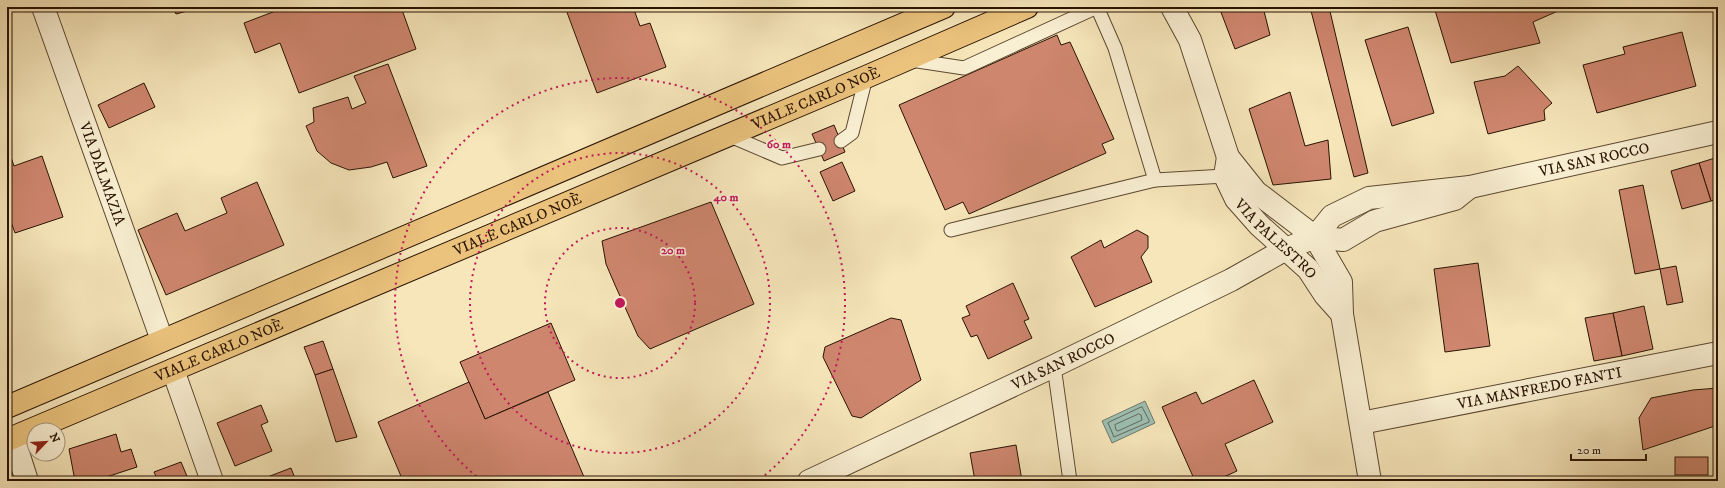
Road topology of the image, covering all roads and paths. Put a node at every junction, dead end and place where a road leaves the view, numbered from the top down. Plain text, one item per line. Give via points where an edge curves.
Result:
1 (43, 7) edge
2 (944, 7) edge
3 (1027, 7) edge
4 (1172, 7) edge
5 (1187, 7) edge
6 (1190, 40) junction
7 (907, 59) junction
8 (866, 77) junction
9 (1718, 132) edge
10 (728, 135) junction
11 (841, 141) dead end
12 (818, 149) dead end
13 (1226, 166) junction
14 (1155, 180) junction
15 (951, 230) dead end
16 (1315, 237) junction
17 (1286, 249) junction
18 (1342, 314) junction
19 (162, 340) junction
20 (1718, 353) edge
21 (1054, 366) junction
22 (173, 370) junction
23 (7, 406) edge
24 (1361, 423) junction
25 (10, 438) edge
26 (27, 481) edge
27 (212, 481) edge
28 (809, 481) edge
29 (1070, 481) edge
30 (1370, 481) edge

1 - 19 street, VIA DALMAZIA
2 - 19 main road, VIALE CARLO NOÈ
3 - 7 main road, VIALE CARLO NOÈ
4 - 6 street, VIA PALESTRO
5 - 6 street, VIA PALESTRO
6 - 13 street, VIA PALESTRO
7 - 8 main road, VIALE CARLO NOÈ
7 - 14 lane via 964,68 1097,7 1115,48
8 - 10 main road, VIALE CARLO NOÈ
8 - 11 lane via 852,134
9 - 16 street, VIA SAN ROCCO via 1470,187 1369,198 1332,216
10 - 12 lane via 782,158
10 - 22 main road, VIALE CARLO NOÈ
13 - 14 lane
13 - 16 street, VIA PALESTRO
13 - 17 street, VIA PALESTRO via 1236,199 1259,225
14 - 15 lane
16 - 17 street, VIA SAN ROCCO
16 - 18 street, VIA PALESTRO via 1341,282
17 - 18 street, VIA PALESTRO via 1308,269 1325,295
17 - 21 street, VIA SAN ROCCO via 1231,280
18 - 24 street, VIA PALESTRO
19 - 23 main road, VIALE CARLO NOÈ
20 - 24 street, VIA MANFREDO FANTI
21 - 28 street, VIA SAN ROCCO
21 - 29 lane
22 - 25 main road, VIALE CARLO NOÈ
22 - 27 street
24 - 30 street, VIA PALESTRO
25 - 26 street

